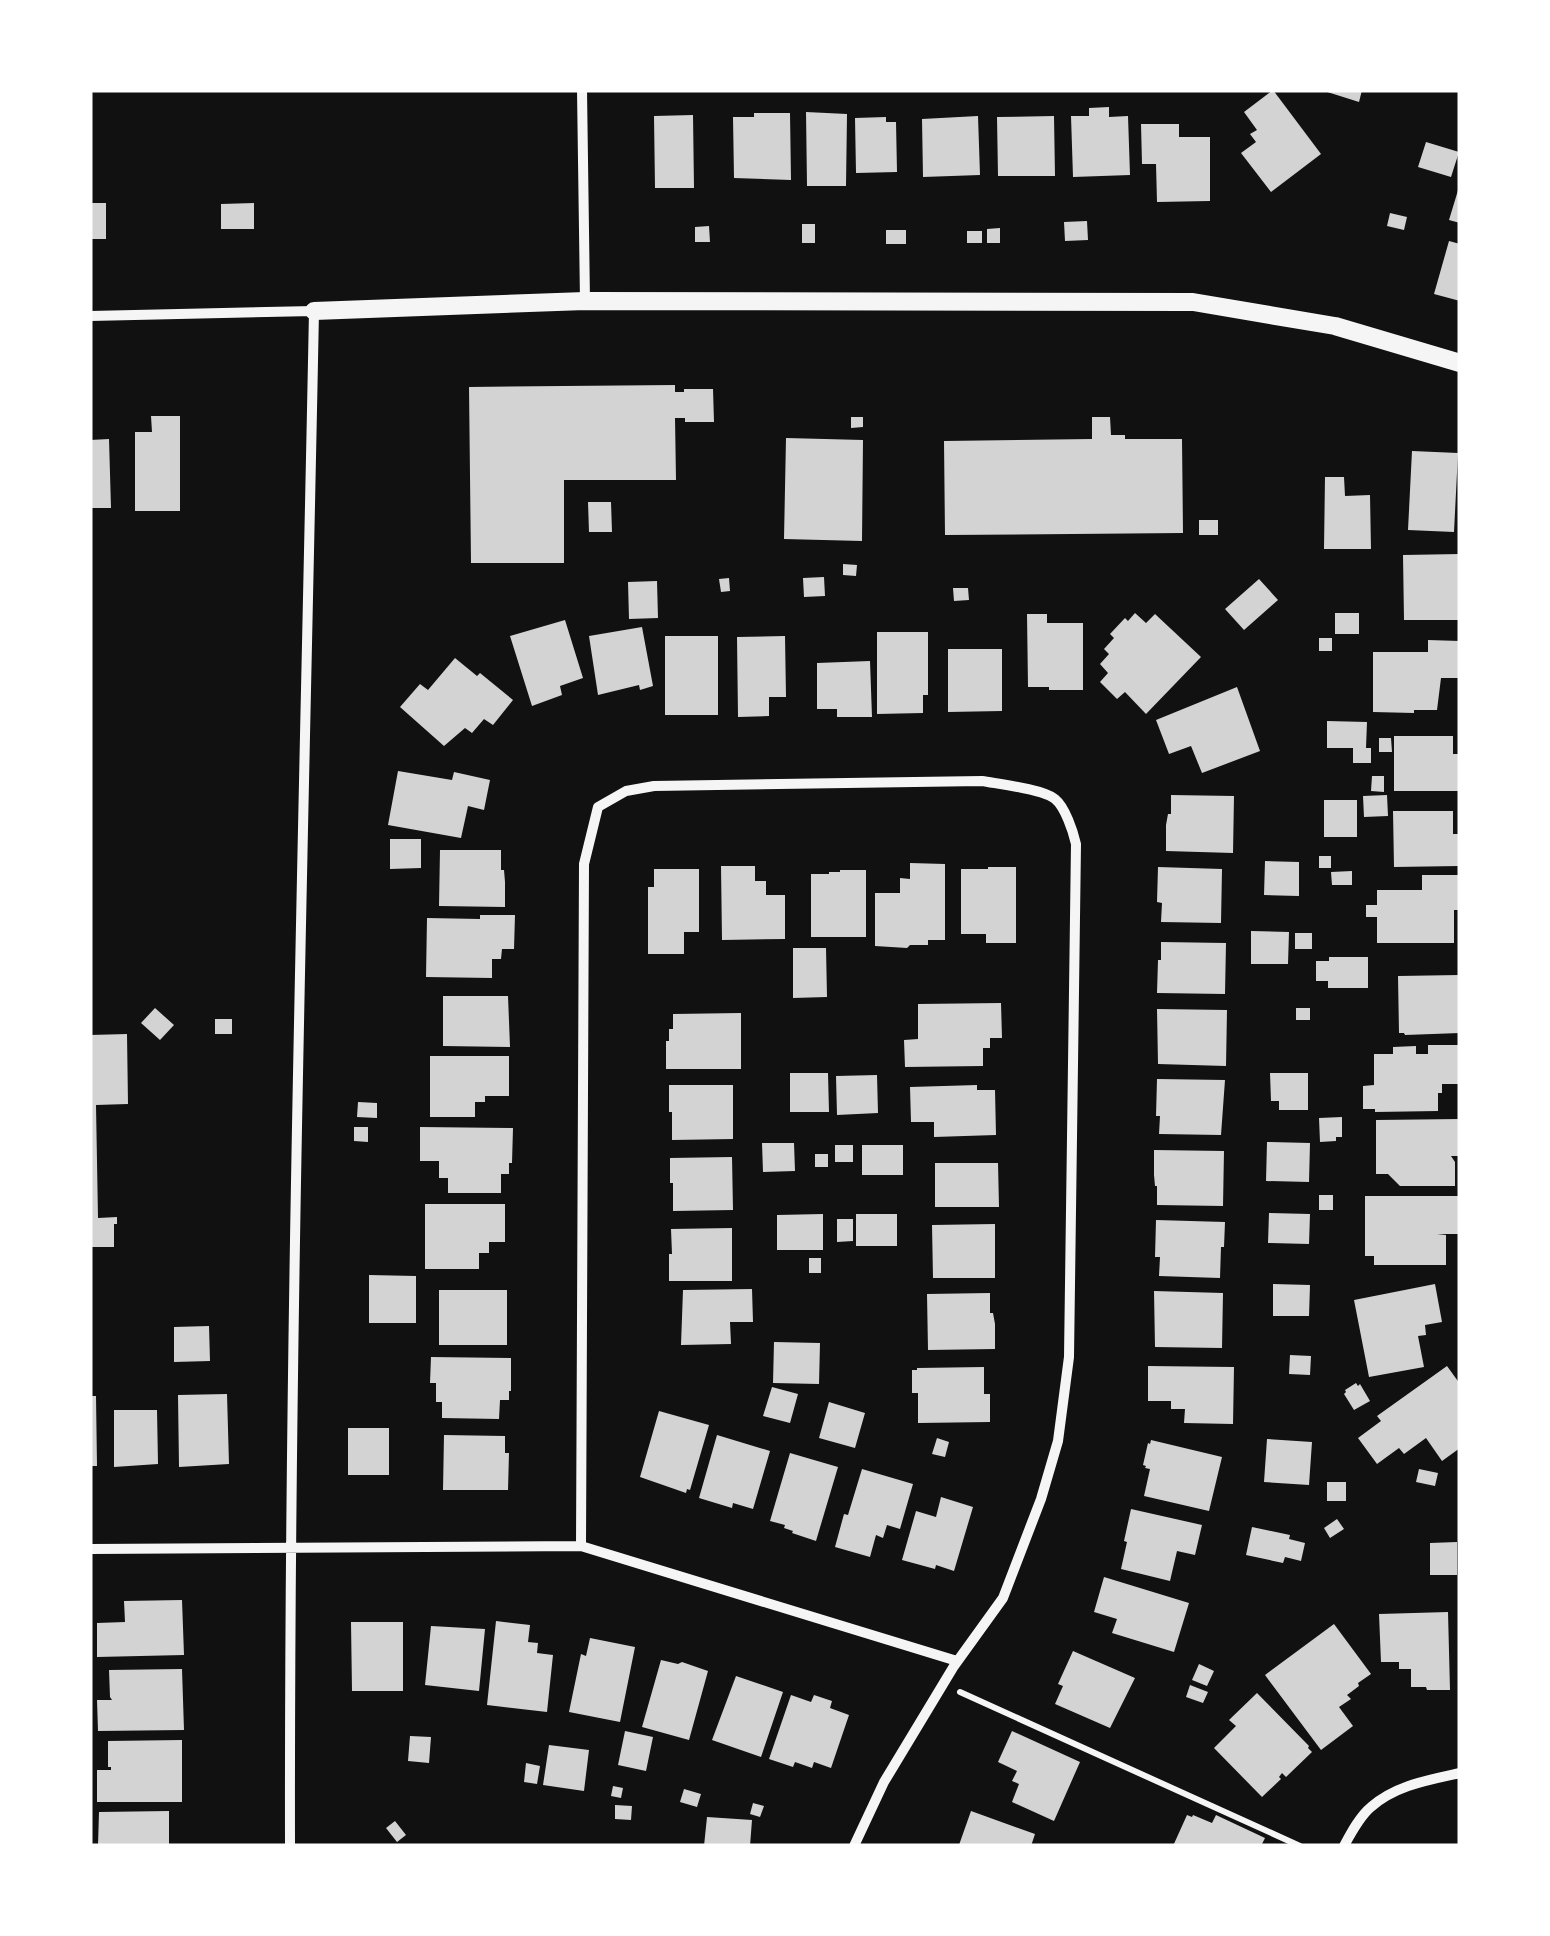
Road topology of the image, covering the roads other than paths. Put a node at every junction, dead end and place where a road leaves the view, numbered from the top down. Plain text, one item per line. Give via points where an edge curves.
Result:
1 (582, 90) edge
2 (585, 301) junction
3 (314, 311) junction
4 (90, 316) edge
5 (1460, 363) edge
6 (581, 1546) junction
7 (290, 1548) junction
8 (90, 1549) edge
9 (957, 1661) junction
10 (1460, 1773) edge
11 (290, 1846) edge
12 (854, 1846) edge
13 (1344, 1846) edge

1 - 2 street
2 - 3 street
2 - 5 street via 1193,302 1335,326
3 - 4 street
3 - 7 street
6 - 7 street
6 - 9 street
6 - 9 street via 584,864 598,807 626,791 654,786 982,781 1034,791 1055,799 1076,844 1069,1357 1058,1441 1041,1499 1002,1598
7 - 8 street
7 - 11 street
9 - 12 street
10 - 13 street via 1392,1793 1369,1808

